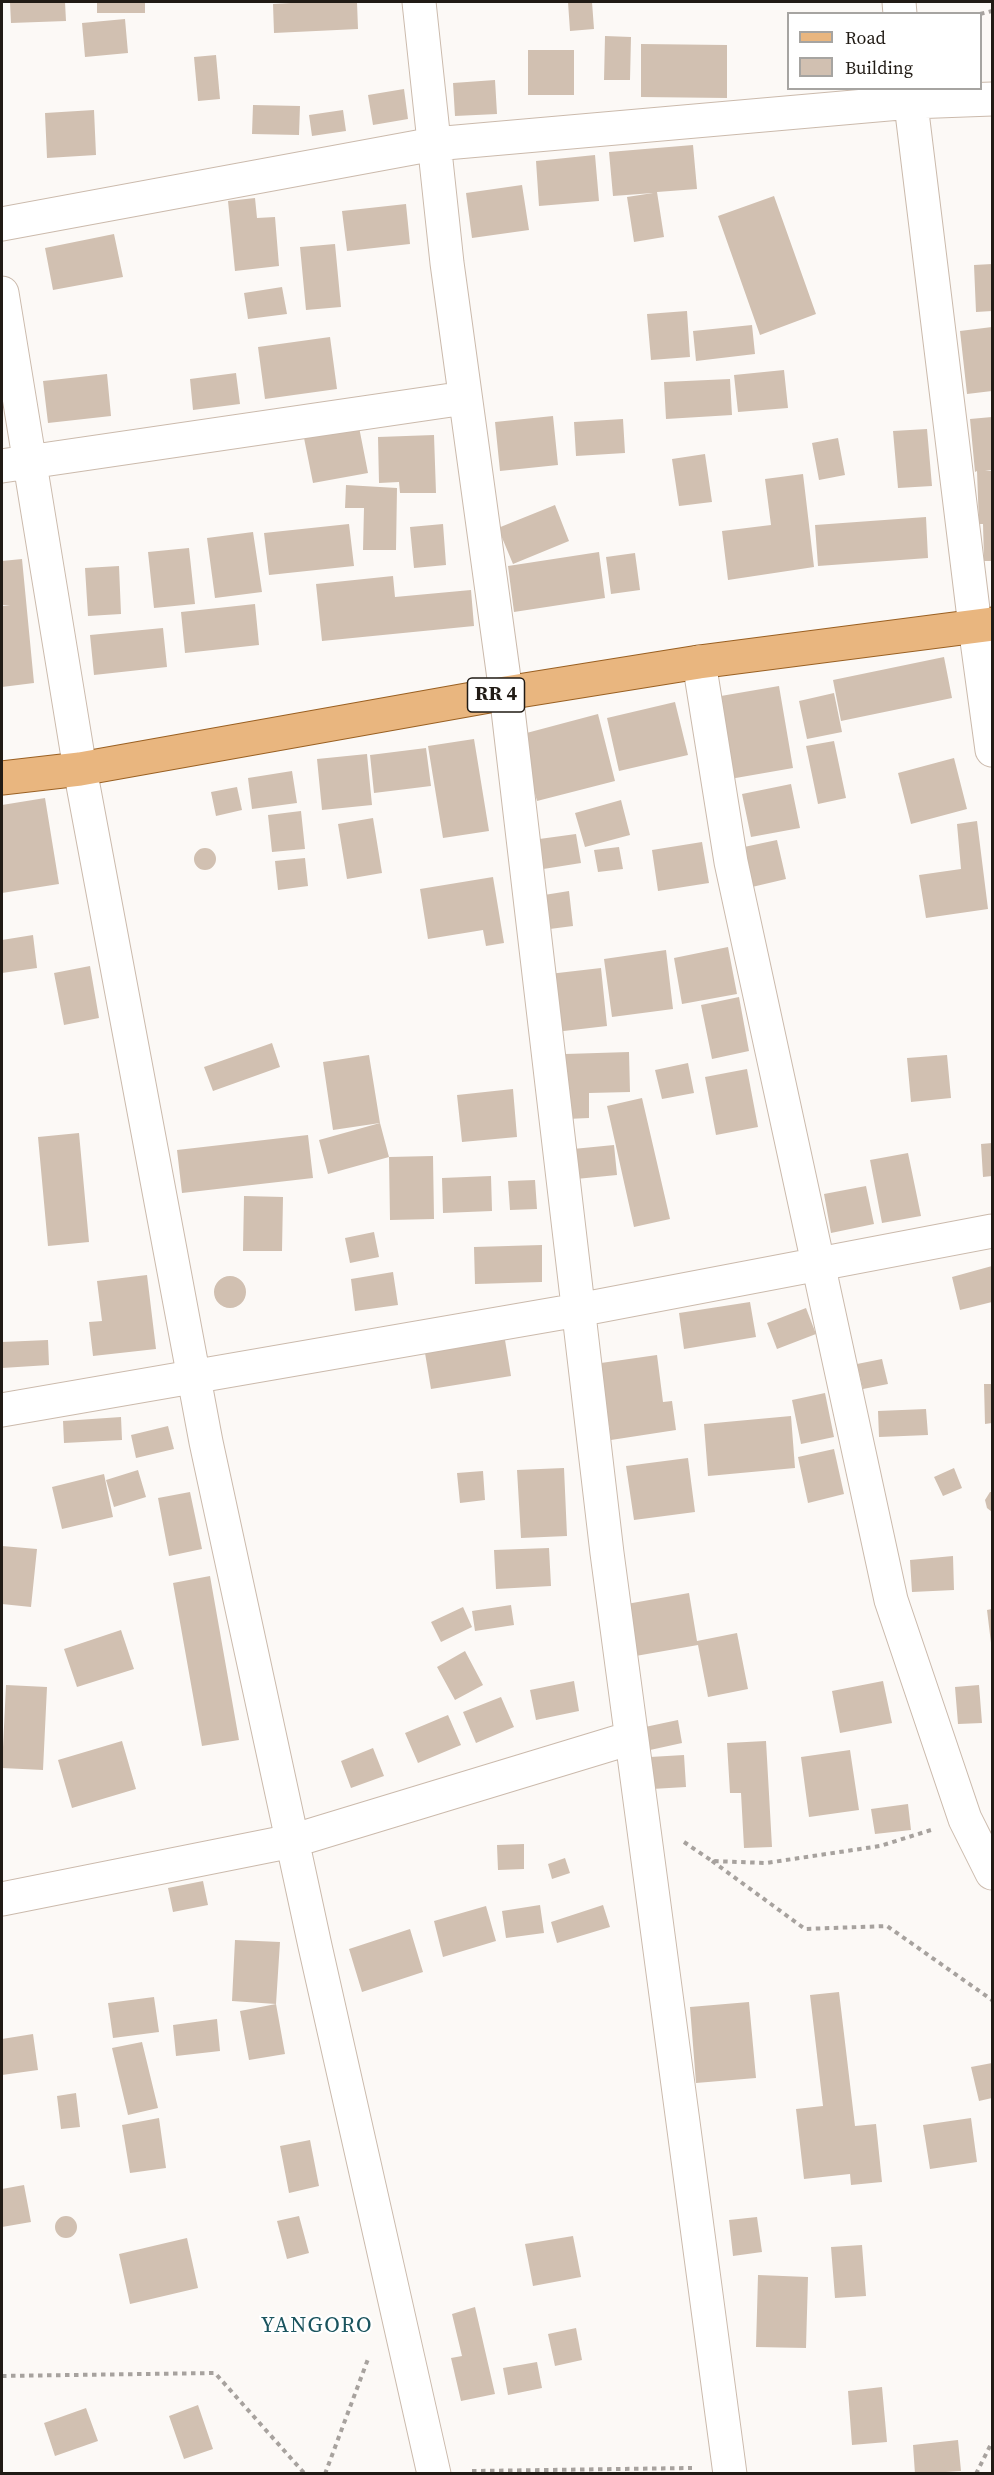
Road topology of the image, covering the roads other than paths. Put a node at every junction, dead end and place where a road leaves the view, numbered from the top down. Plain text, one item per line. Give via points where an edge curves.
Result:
1 (419, 2) edge
2 (910, 95) edge
3 (993, 99) edge
4 (434, 144) junction
5 (2, 224) edge
6 (2, 293) edge
7 (465, 398) junction
8 (16, 464) edge
9 (984, 625) edge
10 (699, 662) junction
11 (506, 693) junction
12 (993, 750) edge
13 (80, 769) junction
14 (2, 778) edge
15 (993, 1230) edge
16 (819, 1263) junction
17 (578, 1310) junction
18 (193, 1378) junction
19 (2, 1410) edge
20 (631, 1738) junction
21 (292, 1841) junction
22 (993, 1873) edge
23 (2, 1899) edge
24 (730, 2470) edge
25 (434, 2473) edge

1 - 4 street
2 - 3 street
2 - 4 street
2 - 9 street
4 - 5 street
4 - 7 street
6 - 8 street
7 - 8 street
7 - 11 street
8 - 13 street
9 - 10 main road, RR 4
9 - 12 street
10 - 11 main road, RR 4
10 - 16 street via 731,862
11 - 13 main road, RR 4
11 - 17 street
13 - 14 main road, RR 4
13 - 18 street
15 - 16 street
16 - 17 street
16 - 22 street via 891,1600 965,1819
17 - 18 street
17 - 20 street
18 - 19 street
18 - 21 street
20 - 21 street
20 - 24 street
21 - 23 street
21 - 25 street

